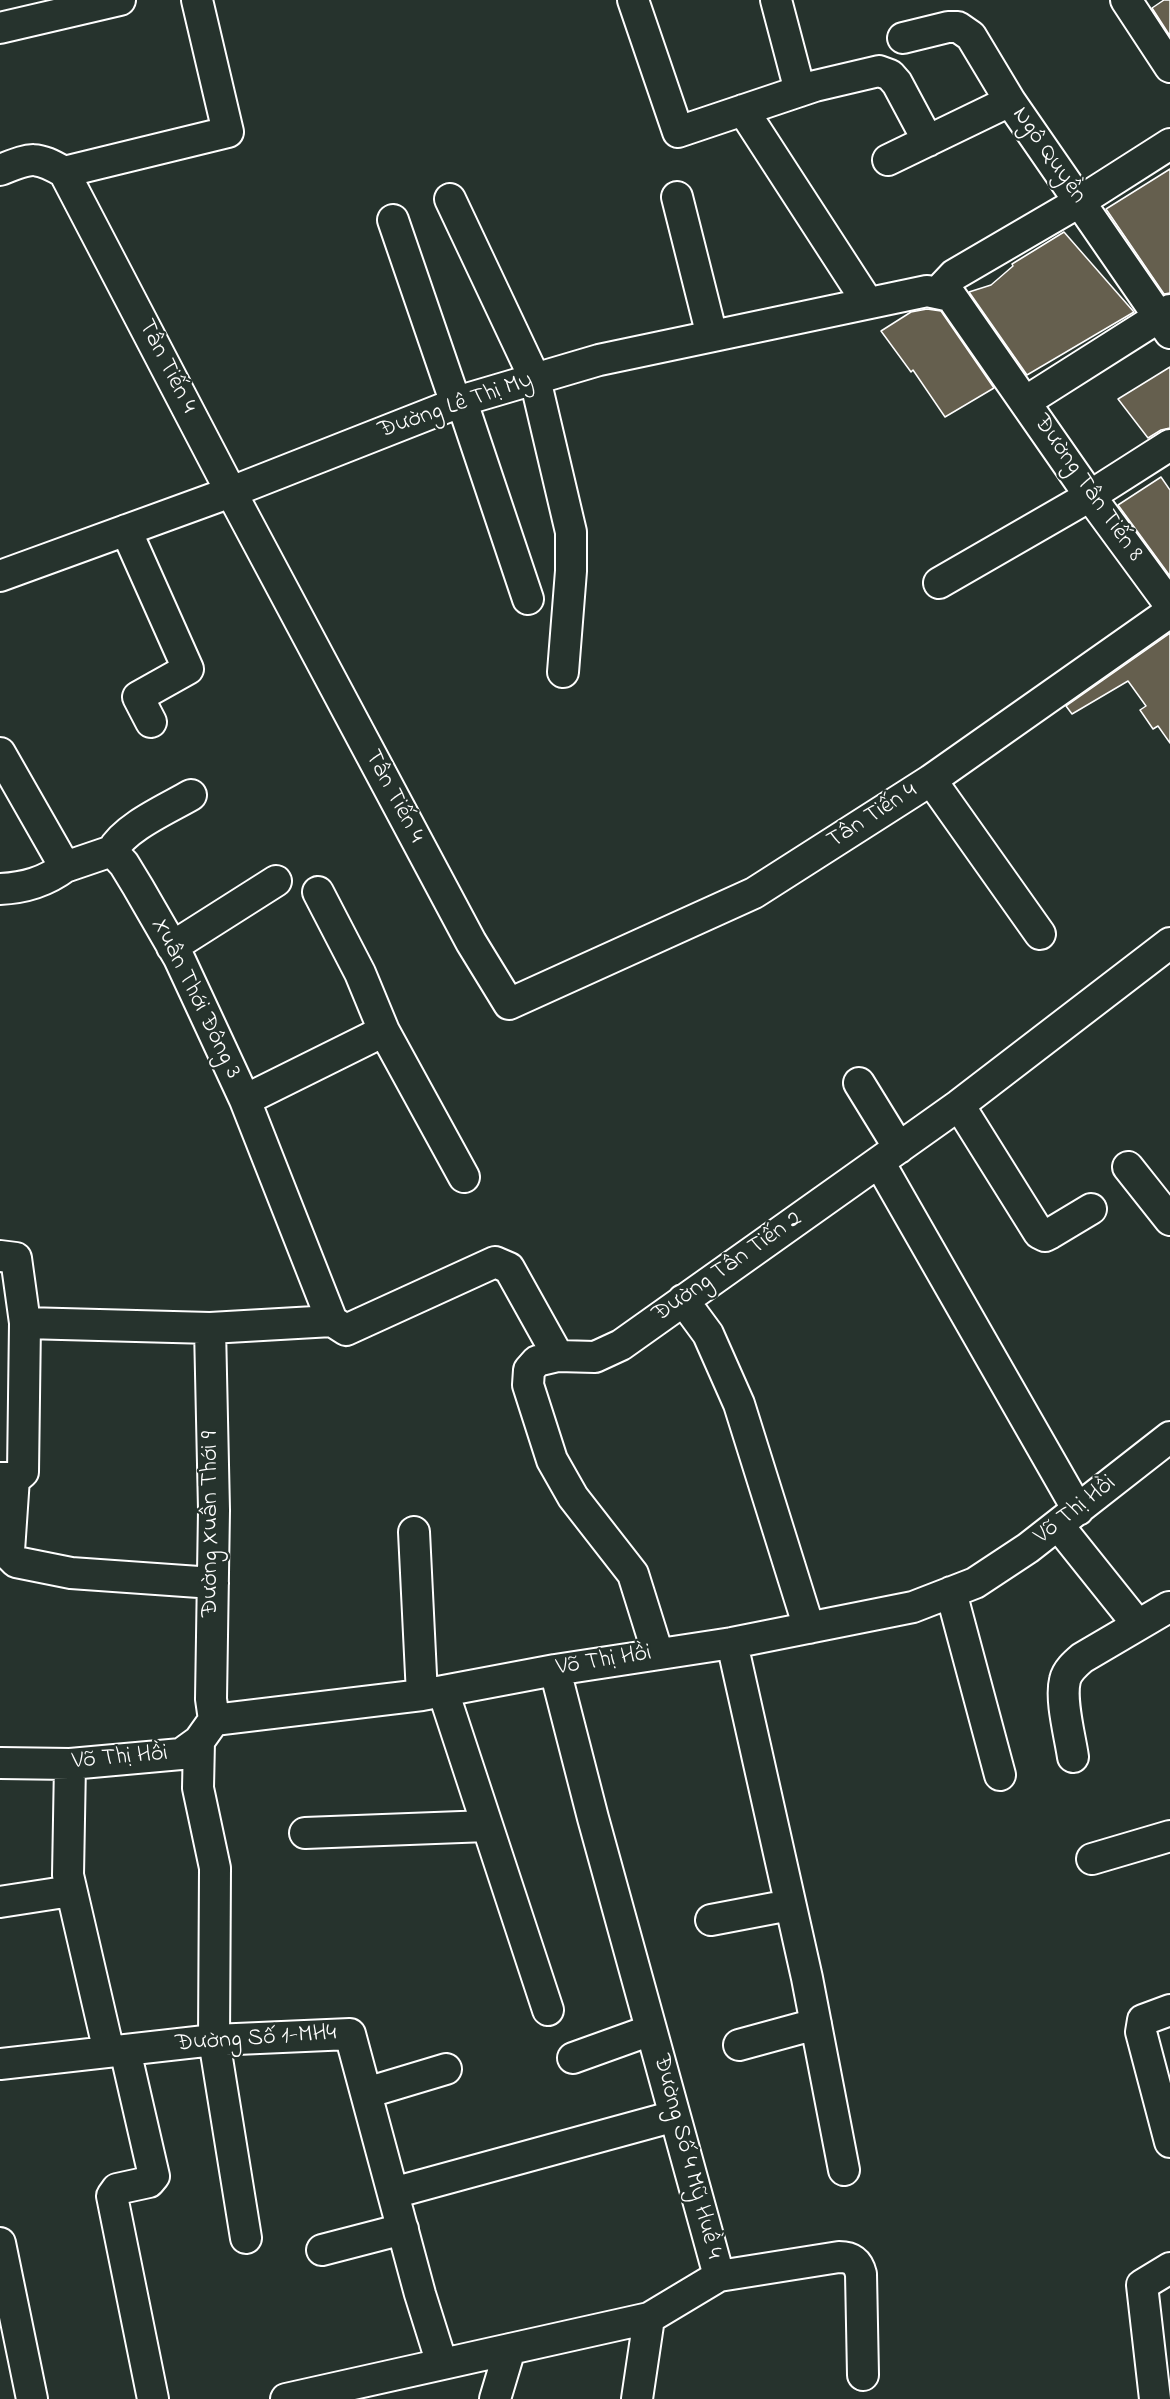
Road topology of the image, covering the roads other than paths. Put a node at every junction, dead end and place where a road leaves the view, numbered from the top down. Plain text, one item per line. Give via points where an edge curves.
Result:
1 (120, 0) edge
2 (197, 0) edge
3 (633, 0) edge
4 (777, 0) edge
5 (1126, 0) edge
6 (0, 28) edge
7 (903, 38) dead end
8 (1170, 67) edge
9 (800, 91) junction
10 (1010, 102) junction
11 (743, 110) junction
12 (928, 141) junction
13 (1170, 144) edge
14 (888, 160) dead end
15 (0, 170) edge
16 (64, 172) junction
17 (677, 197) dead end
18 (450, 199) dead end
19 (1079, 202) junction
20 (393, 220) dead end
21 (932, 292) junction
22 (868, 303) junction
23 (1166, 320) edge
24 (712, 336) junction
25 (535, 379) junction
26 (1025, 402) junction
27 (459, 403) junction
28 (1170, 445) edge
29 (231, 492) junction
30 (1090, 496) junction
31 (126, 530) junction
32 (0, 576) edge
33 (939, 583) dead end
34 (528, 599) dead end
35 (1170, 605) edge
36 (1170, 612) edge
37 (563, 672) dead end
38 (151, 722) dead end
39 (0, 753) edge
40 (931, 780) junction
41 (191, 795) dead end
42 (112, 851) junction
43 (65, 867) junction
44 (276, 881) dead end
45 (0, 889) edge
46 (318, 892) dead end
47 (1040, 934) dead end
48 (172, 947) junction
49 (1165, 956) edge
50 (384, 1030) junction
51 (859, 1083) dead end
52 (245, 1100) junction
53 (959, 1105) junction
54 (889, 1155) junction
55 (1128, 1167) dead end
56 (464, 1177) dead end
57 (1091, 1209) dead end
58 (1170, 1220) edge
59 (0, 1256) edge
60 (683, 1300) junction
61 (332, 1321) junction
62 (25, 1323) junction
63 (210, 1328) junction
64 (558, 1356) junction
65 (1170, 1437) edge
66 (7, 1478) edge
67 (1068, 1518) junction
68 (414, 1532) dead end
69 (213, 1583) junction
70 (951, 1592) junction
71 (1170, 1607) edge
72 (1138, 1625) junction
73 (809, 1628) junction
74 (732, 1643) junction
75 (658, 1654) junction
76 (555, 1670) junction
77 (432, 1693) junction
78 (207, 1731) junction
79 (1073, 1757) dead end
80 (0, 1763) edge
81 (69, 1764) junction
82 (1000, 1775) dead end
83 (487, 1826) junction
84 (305, 1833) dead end
85 (1170, 1836) edge
86 (1092, 1859) dead end
87 (70, 1892) junction
88 (0, 1902) edge
89 (790, 1905) junction
90 (711, 1920) dead end
91 (548, 2010) dead end
92 (1170, 2010) edge
93 (816, 2024) junction
94 (651, 2030) junction
95 (214, 2040) junction
96 (739, 2045) dead end
97 (117, 2051) junction
98 (573, 2058) dead end
99 (0, 2064) edge
100 (446, 2069) dead end
101 (366, 2093) junction
102 (675, 2116) junction
103 (1170, 2142) edge
104 (844, 2170) dead end
105 (393, 2193) junction
106 (403, 2229) junction
107 (246, 2238) dead end
108 (0, 2243) edge
109 (322, 2250) dead end
110 (1170, 2268) edge
111 (719, 2276) junction
112 (649, 2318) junction
113 (510, 2349) junction
114 (442, 2364) junction
115 (863, 2375) dead end
116 (320, 2395) edge
117 (32, 2399) edge
118 (153, 2399) edge
119 (286, 2399) edge
120 (495, 2399) edge
121 (637, 2399) edge
122 (1155, 2399) edge

1 - 6 street
2 - 16 street via 228,132
3 - 11 street via 678,132
4 - 9 street
5 - 8 street
7 - 10 street, Ngô Quyền via 948,27 966,30
9 - 11 street
9 - 12 street via 884,72 897,83
10 - 12 street
10 - 19 street, Ngô Quyền
11 - 22 street
12 - 14 street
13 - 19 street
15 - 16 street via 38,159
16 - 29 street, Tân Tiến 4
17 - 24 street
18 - 25 street
19 - 21 street via 954,275
19 - 23 street, Ngô Quyền
20 - 27 street
21 - 22 street, Đường Lê Thị My
21 - 26 street, Đường Tân Tiến 8 via 951,296
22 - 24 street, Đường Lê Thị My
23 - 26 street, Đường Tân Tiến 8
24 - 25 street, Đường Lê Thị My via 599,360
25 - 27 street, Đường Lê Thị My
25 - 37 street via 571,532
26 - 30 street, Đường Tân Tiến 8
27 - 29 street, Đường Lê Thị My
27 - 34 street
28 - 30 street
29 - 31 street, Đường Lê Thị My
29 - 40 street, Tân Tiến 4 via 471,942 509,1004 754,893
30 - 33 street
30 - 35 street, Đường Tân Tiến 8
31 - 32 street, Đường Lê Thị My
31 - 38 street via 188,669 138,697
36 - 40 street, Tân Tiến 4
39 - 43 street
40 - 47 street
41 - 42 street via 129,832
42 - 43 street
42 - 48 street, Xuân Thới Đông 3 via 134,879
43 - 45 street via 43,881
44 - 48 street
46 - 50 street
48 - 52 street, Xuân Thới Đông 3
49 - 53 street, Đường Tân Tiến 2
50 - 52 street
50 - 56 street
51 - 54 street
52 - 61 street, Xuân Thới Đông 3
53 - 54 street, Đường Tân Tiến 2
53 - 57 street via 1039,1233 1046,1236
54 - 60 street, Đường Tân Tiến 2
54 - 67 street
55 - 58 street
59 - 62 street via 16,1258
60 - 64 street, Đường Tân Tiến 2 via 621,1345 595,1358
60 - 73 street via 708,1334 739,1404
61 - 63 street
61 - 64 street via 346,1330 495,1262 509,1268
62 - 63 street
62 - 66 street via 23,1472
63 - 69 street, Đường Xuân Thới 9
64 - 75 street, Đường Tân Tiến 2 via 537,1361 529,1370 528,1385 552,1460 573,1497 633,1574
65 - 67 street, Võ Thị Hồi
66 - 69 street via 9,1551 16,1562 70,1573
67 - 70 street, Võ Thị Hồi via 975,1583
67 - 72 street
68 - 77 street
69 - 78 street, Đường Xuân Thới 9
70 - 73 street, Võ Thị Hồi via 914,1607
70 - 82 street
71 - 72 street
72 - 79 street via 1082,1658 1065,1679
73 - 74 street, Võ Thị Hồi
74 - 75 street, Võ Thị Hồi
74 - 89 street
75 - 76 street, Võ Thị Hồi
76 - 77 street, Võ Thị Hồi
76 - 94 street, Đường Số 4 Mỹ Huề 4
77 - 78 street, Võ Thị Hồi
77 - 83 street
78 - 81 street, Võ Thị Hồi via 181,1754
78 - 95 street, Đường Xuân Thới 9 via 198,1788 215,1868
80 - 81 street, Võ Thị Hồi
81 - 87 street
83 - 84 street
83 - 91 street
85 - 86 street
87 - 88 street
87 - 97 street
89 - 90 street
89 - 93 street
92 - 103 street via 1143,2020 1141,2032
93 - 96 street
93 - 104 street
94 - 98 street
94 - 102 street, Đường Số 4 Mỹ Huề 4
95 - 97 street, Đường Số 1-MH4
95 - 101 street, Đường Số 1-MH4 via 350,2034
95 - 107 street, Đường Xuân Thới 9
97 - 99 street, Đường Số 1-MH4
97 - 118 street via 154,2176 149,2182 115,2190 112,2200
100 - 101 street
101 - 105 street, Đường Số 1-MH4
102 - 105 street
102 - 111 street, Đường Số 4 Mỹ Huề 4
105 - 106 street, Đường Số 1-MH4
106 - 109 street
106 - 114 street, Đường Số 1-MH4
108 - 117 street
110 - 122 street via 1142,2285
111 - 112 street, Đường Số 4 Mỹ Huề 4
111 - 115 street via 827,2258 850,2258 861,2274
112 - 113 street, Đường Số 4 Mỹ Huề 4
112 - 121 street
113 - 114 street, Đường Số 4 Mỹ Huề 4
113 - 120 street
114 - 116 street, Đường Số 4 Mỹ Huề 4
116 - 119 street, Đường Số 4 Mỹ Huề 4

